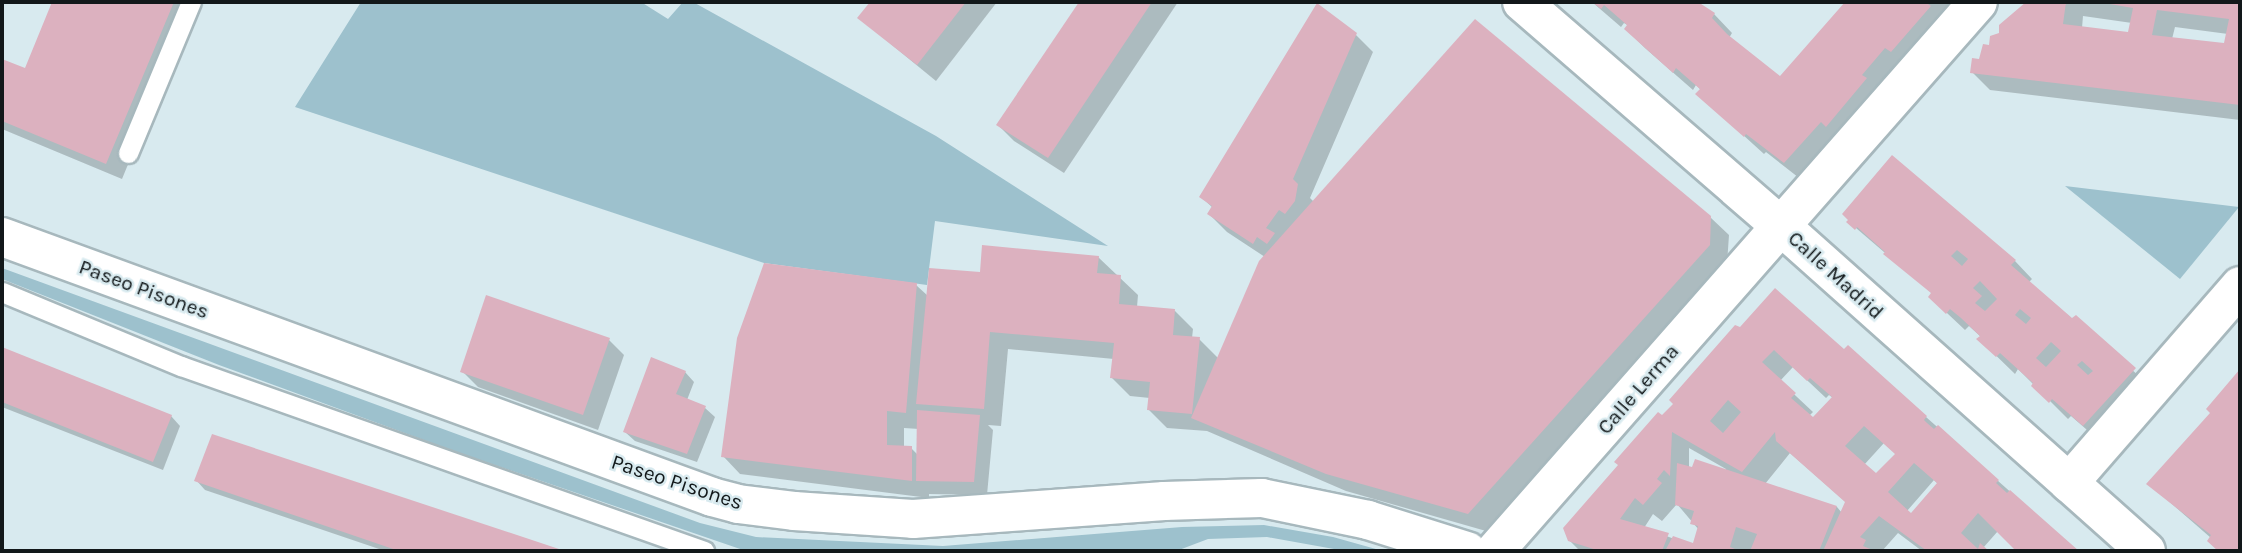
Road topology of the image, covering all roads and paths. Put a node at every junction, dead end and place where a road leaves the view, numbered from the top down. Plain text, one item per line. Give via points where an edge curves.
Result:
1 (191, 2) edge
2 (1522, 2) edge
3 (1978, 2) edge
4 (128, 153) dead end
5 (1781, 226) junction
6 (2, 237) edge
7 (2240, 286) edge
8 (2, 292) edge
9 (2069, 483) junction
10 (704, 551) edge
11 (1467, 551) edge
12 (1495, 551) edge
13 (2146, 551) edge

1 - 4 lane
2 - 5 main road, Calle Madrid
3 - 5 main road, Calle Lerma
5 - 9 main road, Calle Madrid
5 - 12 main road, Calle Lerma
6 - 11 main road, Paseo Pisones via 738,504 913,519 1164,500 1262,498 1368,520
7 - 9 main road
8 - 10 lane via 181,366
9 - 13 main road, Calle Madrid

